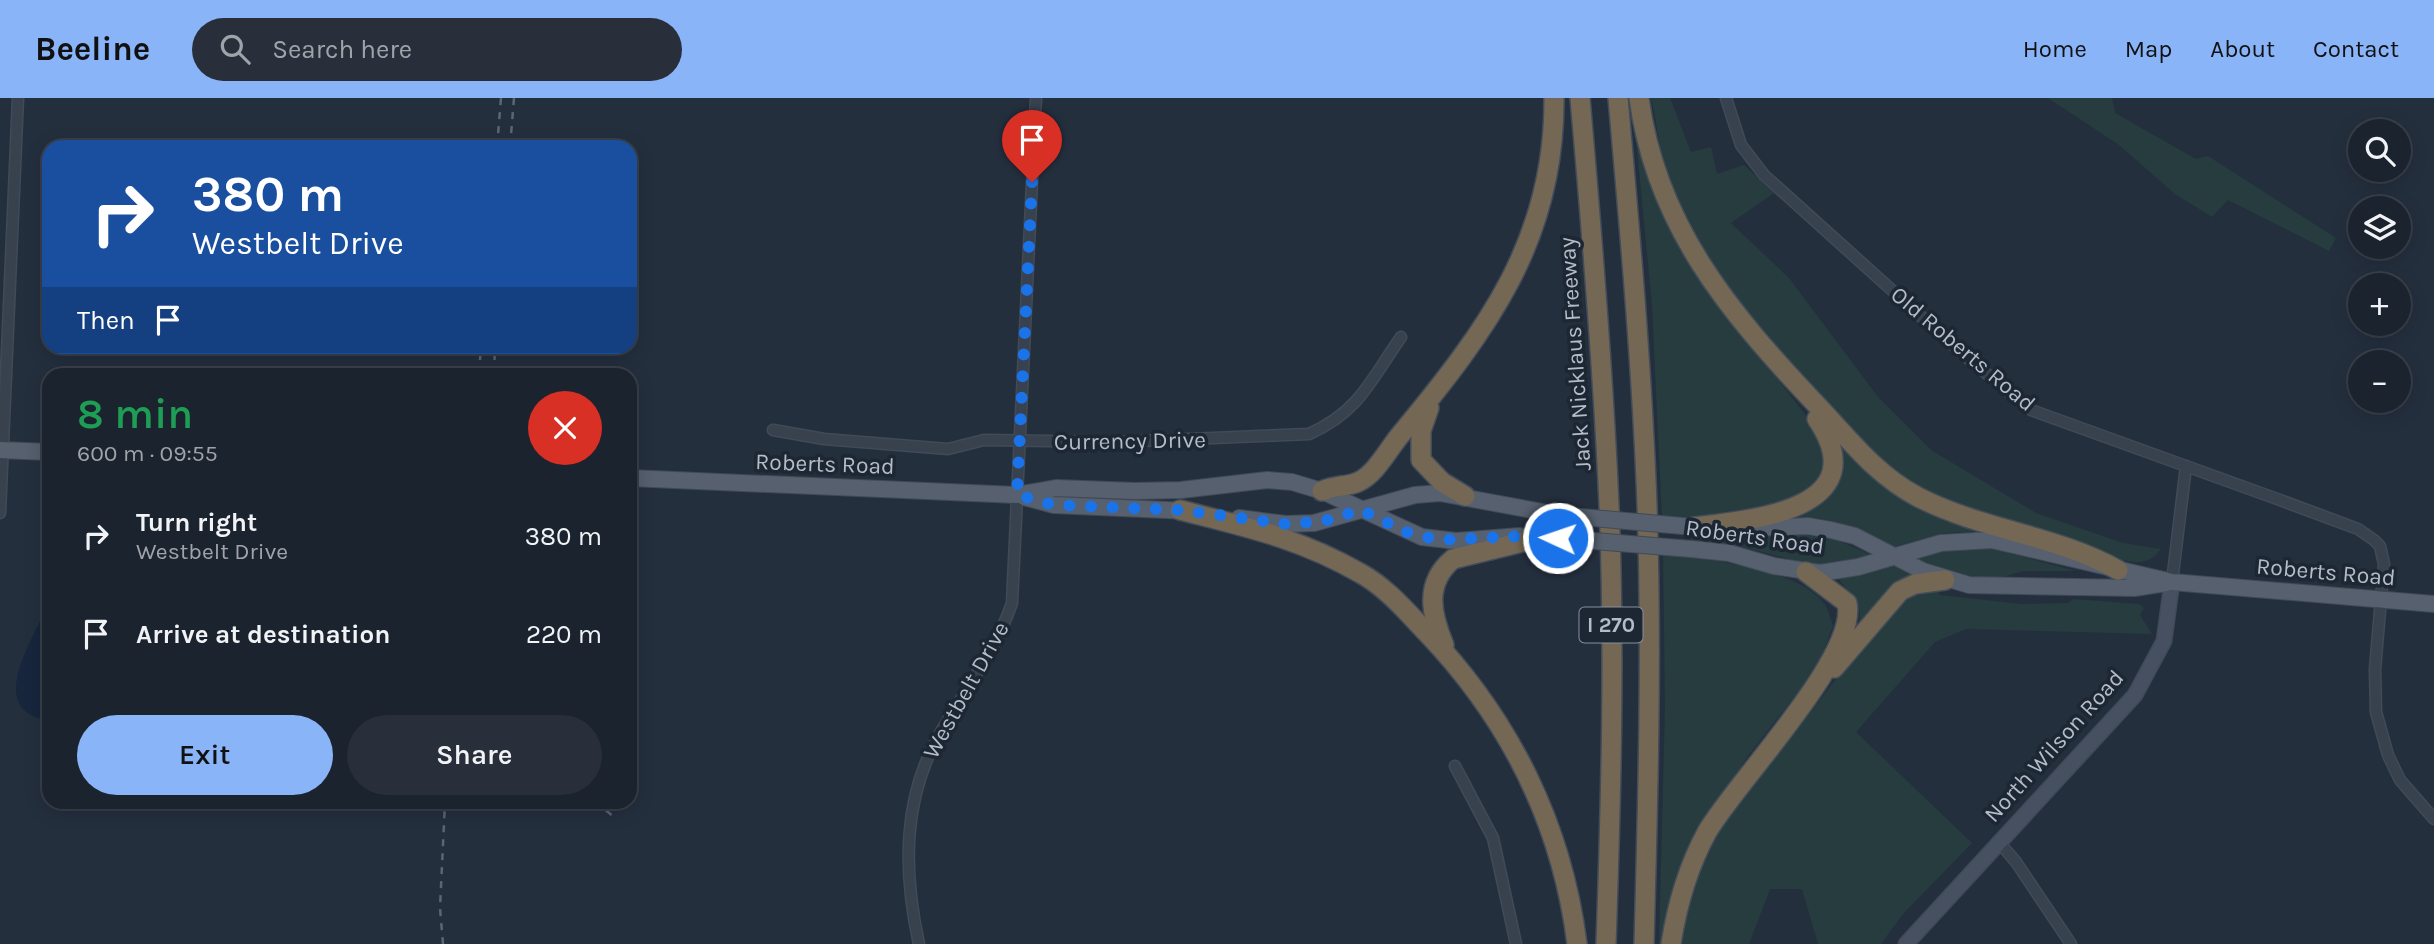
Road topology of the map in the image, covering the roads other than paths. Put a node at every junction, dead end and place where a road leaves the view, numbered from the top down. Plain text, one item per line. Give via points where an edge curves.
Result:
1 (18, 98) edge
2 (1036, 98) edge
3 (1554, 98) edge
4 (1580, 98) edge
5 (1618, 98) edge
6 (1639, 98) edge
7 (1726, 98) edge
8 (0, 211) edge
9 (13, 211) junction
10 (1401, 337) dead end
11 (1798, 387) junction
12 (1433, 398) junction
13 (774, 430) dead end
14 (1020, 442) junction
15 (2, 450) edge
16 (42, 452) edge
17 (2186, 466) junction
18 (637, 478) edge
19 (1322, 491) junction
20 (1017, 495) junction
21 (1465, 496) junction
22 (1180, 510) junction
23 (1361, 510) junction
24 (0, 513) edge
25 (1694, 527) junction
26 (1550, 537) junction
27 (1895, 556) junction
28 (2118, 570) junction
29 (1806, 572) junction
30 (1945, 580) junction
31 (2172, 582) junction
32 (2381, 599) junction
33 (2434, 604) edge
34 (1447, 654) junction
35 (1809, 694) junction
36 (1455, 766) dead end
37 (2434, 820) edge
38 (1998, 841) junction
39 (919, 944) edge
40 (1516, 944) edge
41 (1577, 944) edge
42 (1606, 944) edge
43 (1644, 944) edge
44 (1671, 944) edge
45 (1906, 944) edge
46 (2071, 944) edge

1 - 9 street
2 - 14 street, Westbelt Drive
3 - 12 highway via 1548,176 1527,248 1513,281
4 - 42 highway, Jack Nicklaus Freeway / I 270 via 1599,306 1609,506 1612,644
5 - 43 highway, I 270 via 1637,308 1647,506
6 - 11 highway via 1665,192 1683,234 1738,320
7 - 17 street, Old Roberts Road via 1741,145 1764,175 1989,377 2031,410
8 - 9 street
9 - 15 street
10 - 14 street, Currency Drive via 1358,400 1337,422 1309,434 1156,442
11 - 25 highway via 1830,446 1831,468 1821,490 1807,503 1776,515
11 - 28 highway via 1868,461 1919,498 1970,519 2087,552
12 - 19 highway via 1359,482
12 - 21 highway via 1421,431 1421,460 1442,482
13 - 14 street, Currency Drive via 824,439 948,449 984,440
14 - 20 street, Westbelt Drive
15 - 16 main road
15 - 24 street
17 - 31 street, North Wilson Road
17 - 32 street, Old Roberts Road via 2367,534 2383,556
18 - 20 main road, Roberts Road
19 - 20 main road, Roberts Road via 1267,480 1181,490 1056,488
19 - 23 main road, Roberts Road
20 - 22 main road, Roberts Road via 1054,505
20 - 39 street, Westbelt Drive via 1012,603 1003,631 936,740 916,792 908,876
21 - 23 main road, Roberts Road via 1415,495
21 - 25 main road, Roberts Road, bridge via 1559,515
22 - 23 main road, Roberts Road via 1299,524
22 - 34 highway via 1274,533 1363,574
23 - 26 main road, Roberts Road via 1406,532 1439,540
25 - 27 main road, Roberts Road via 1808,526 1855,536
26 - 29 main road, Roberts Road, bridge via 1729,553
26 - 34 highway via 1462,556 1443,567 1432,608
27 - 28 main road, Roberts Road via 1941,542 1993,540
27 - 29 main road, Roberts Road via 1846,570
27 - 30 main road, Roberts Road
28 - 31 main road, Roberts Road
29 - 35 highway via 1842,597 1848,616 1841,640
30 - 31 main road, Roberts Road via 1984,586 2134,588
30 - 35 highway via 1900,591
31 - 32 main road, Roberts Road
31 - 38 main road, North Wilson Road via 2164,641 2134,695
32 - 33 main road, Roberts Road
32 - 37 street, Old Roberts Road via 2374,693 2380,732 2400,780
34 - 41 highway via 1533,783 1565,871
35 - 44 highway via 1709,830 1686,880
36 - 40 street via 1493,838
38 - 45 main road, North Wilson Road
38 - 46 street

